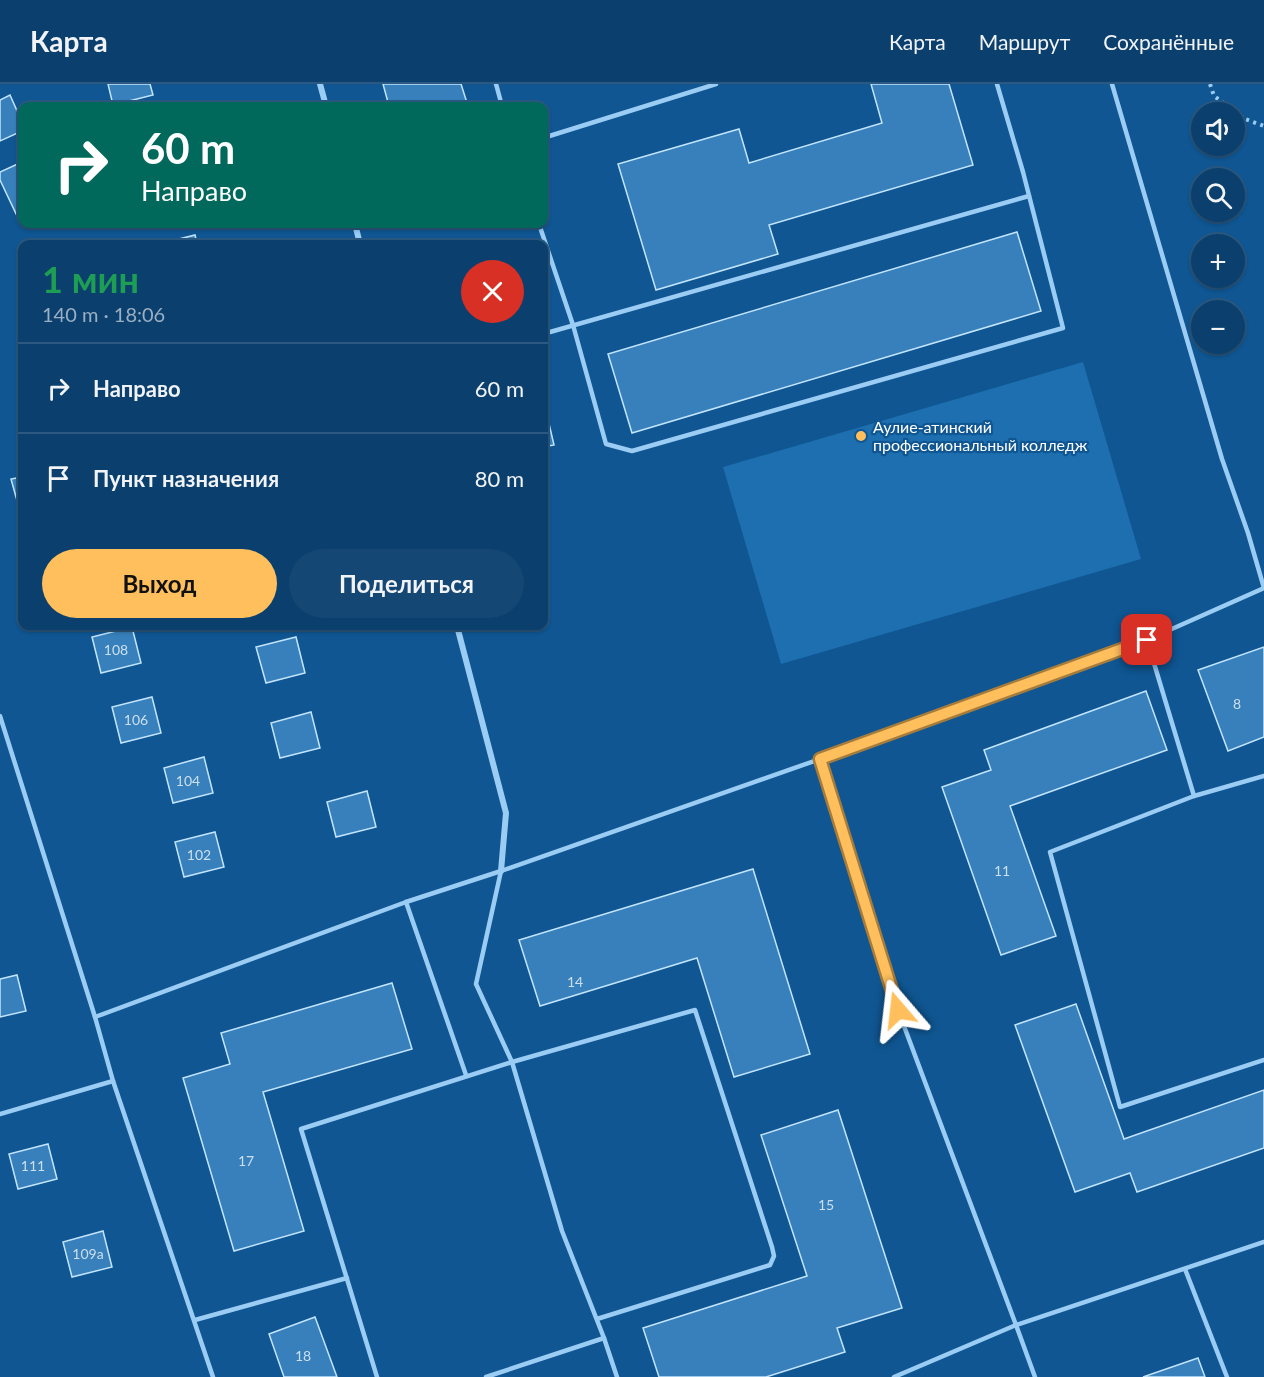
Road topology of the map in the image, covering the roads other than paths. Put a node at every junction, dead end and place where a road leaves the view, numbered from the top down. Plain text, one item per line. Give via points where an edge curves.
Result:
1 (320, 84) edge
2 (496, 84) edge
3 (716, 84) edge
4 (997, 84) edge
5 (1112, 84) edge
6 (325, 102) edge
7 (501, 102) edge
8 (548, 136) edge
9 (1029, 196) junction
10 (548, 251) edge
11 (573, 325) junction
12 (548, 332) edge
13 (1264, 588) edge
14 (458, 630) edge
15 (1147, 640) junction
16 (0, 716) edge
17 (820, 759) junction
18 (1264, 776) edge
19 (1194, 796) junction
20 (501, 871) junction
21 (406, 902) junction
22 (95, 1017) junction
23 (1264, 1060) edge
24 (512, 1062) junction
25 (466, 1076) junction
26 (113, 1081) junction
27 (0, 1114) edge
28 (1264, 1242) edge
29 (1185, 1269) junction
30 (347, 1278) junction
31 (597, 1319) junction
32 (195, 1320) junction
33 (1016, 1325) junction
34 (604, 1338) junction
35 (213, 1377) edge
36 (377, 1377) edge
37 (486, 1377) edge
38 (617, 1377) edge
39 (894, 1377) edge
40 (1035, 1377) edge
41 (1227, 1377) edge

1 - 6 street
2 - 7 lane
3 - 8 lane
4 - 9 lane
5 - 13 lane
9 - 11 lane
9 - 11 lane via 1063,328 643,448 632,451 606,444
10 - 11 lane
11 - 12 lane
13 - 15 lane
14 - 20 street via 506,813
15 - 17 lane
15 - 19 lane
16 - 22 lane
17 - 20 lane
17 - 33 lane via 898,1010
18 - 19 lane
19 - 23 lane via 1050,852 1120,1107
20 - 21 lane
20 - 24 lane via 476,984
21 - 22 lane
21 - 25 lane
22 - 26 lane
24 - 25 lane
24 - 31 lane via 562,1231
24 - 31 lane via 695,1010 699,1022 774,1256 770,1265
25 - 30 lane via 301,1129
26 - 27 lane
26 - 32 lane
28 - 29 lane
29 - 33 lane
29 - 41 lane
30 - 32 lane
30 - 36 lane
31 - 34 lane
32 - 35 lane
33 - 39 lane
33 - 40 lane
34 - 37 lane
34 - 38 lane

